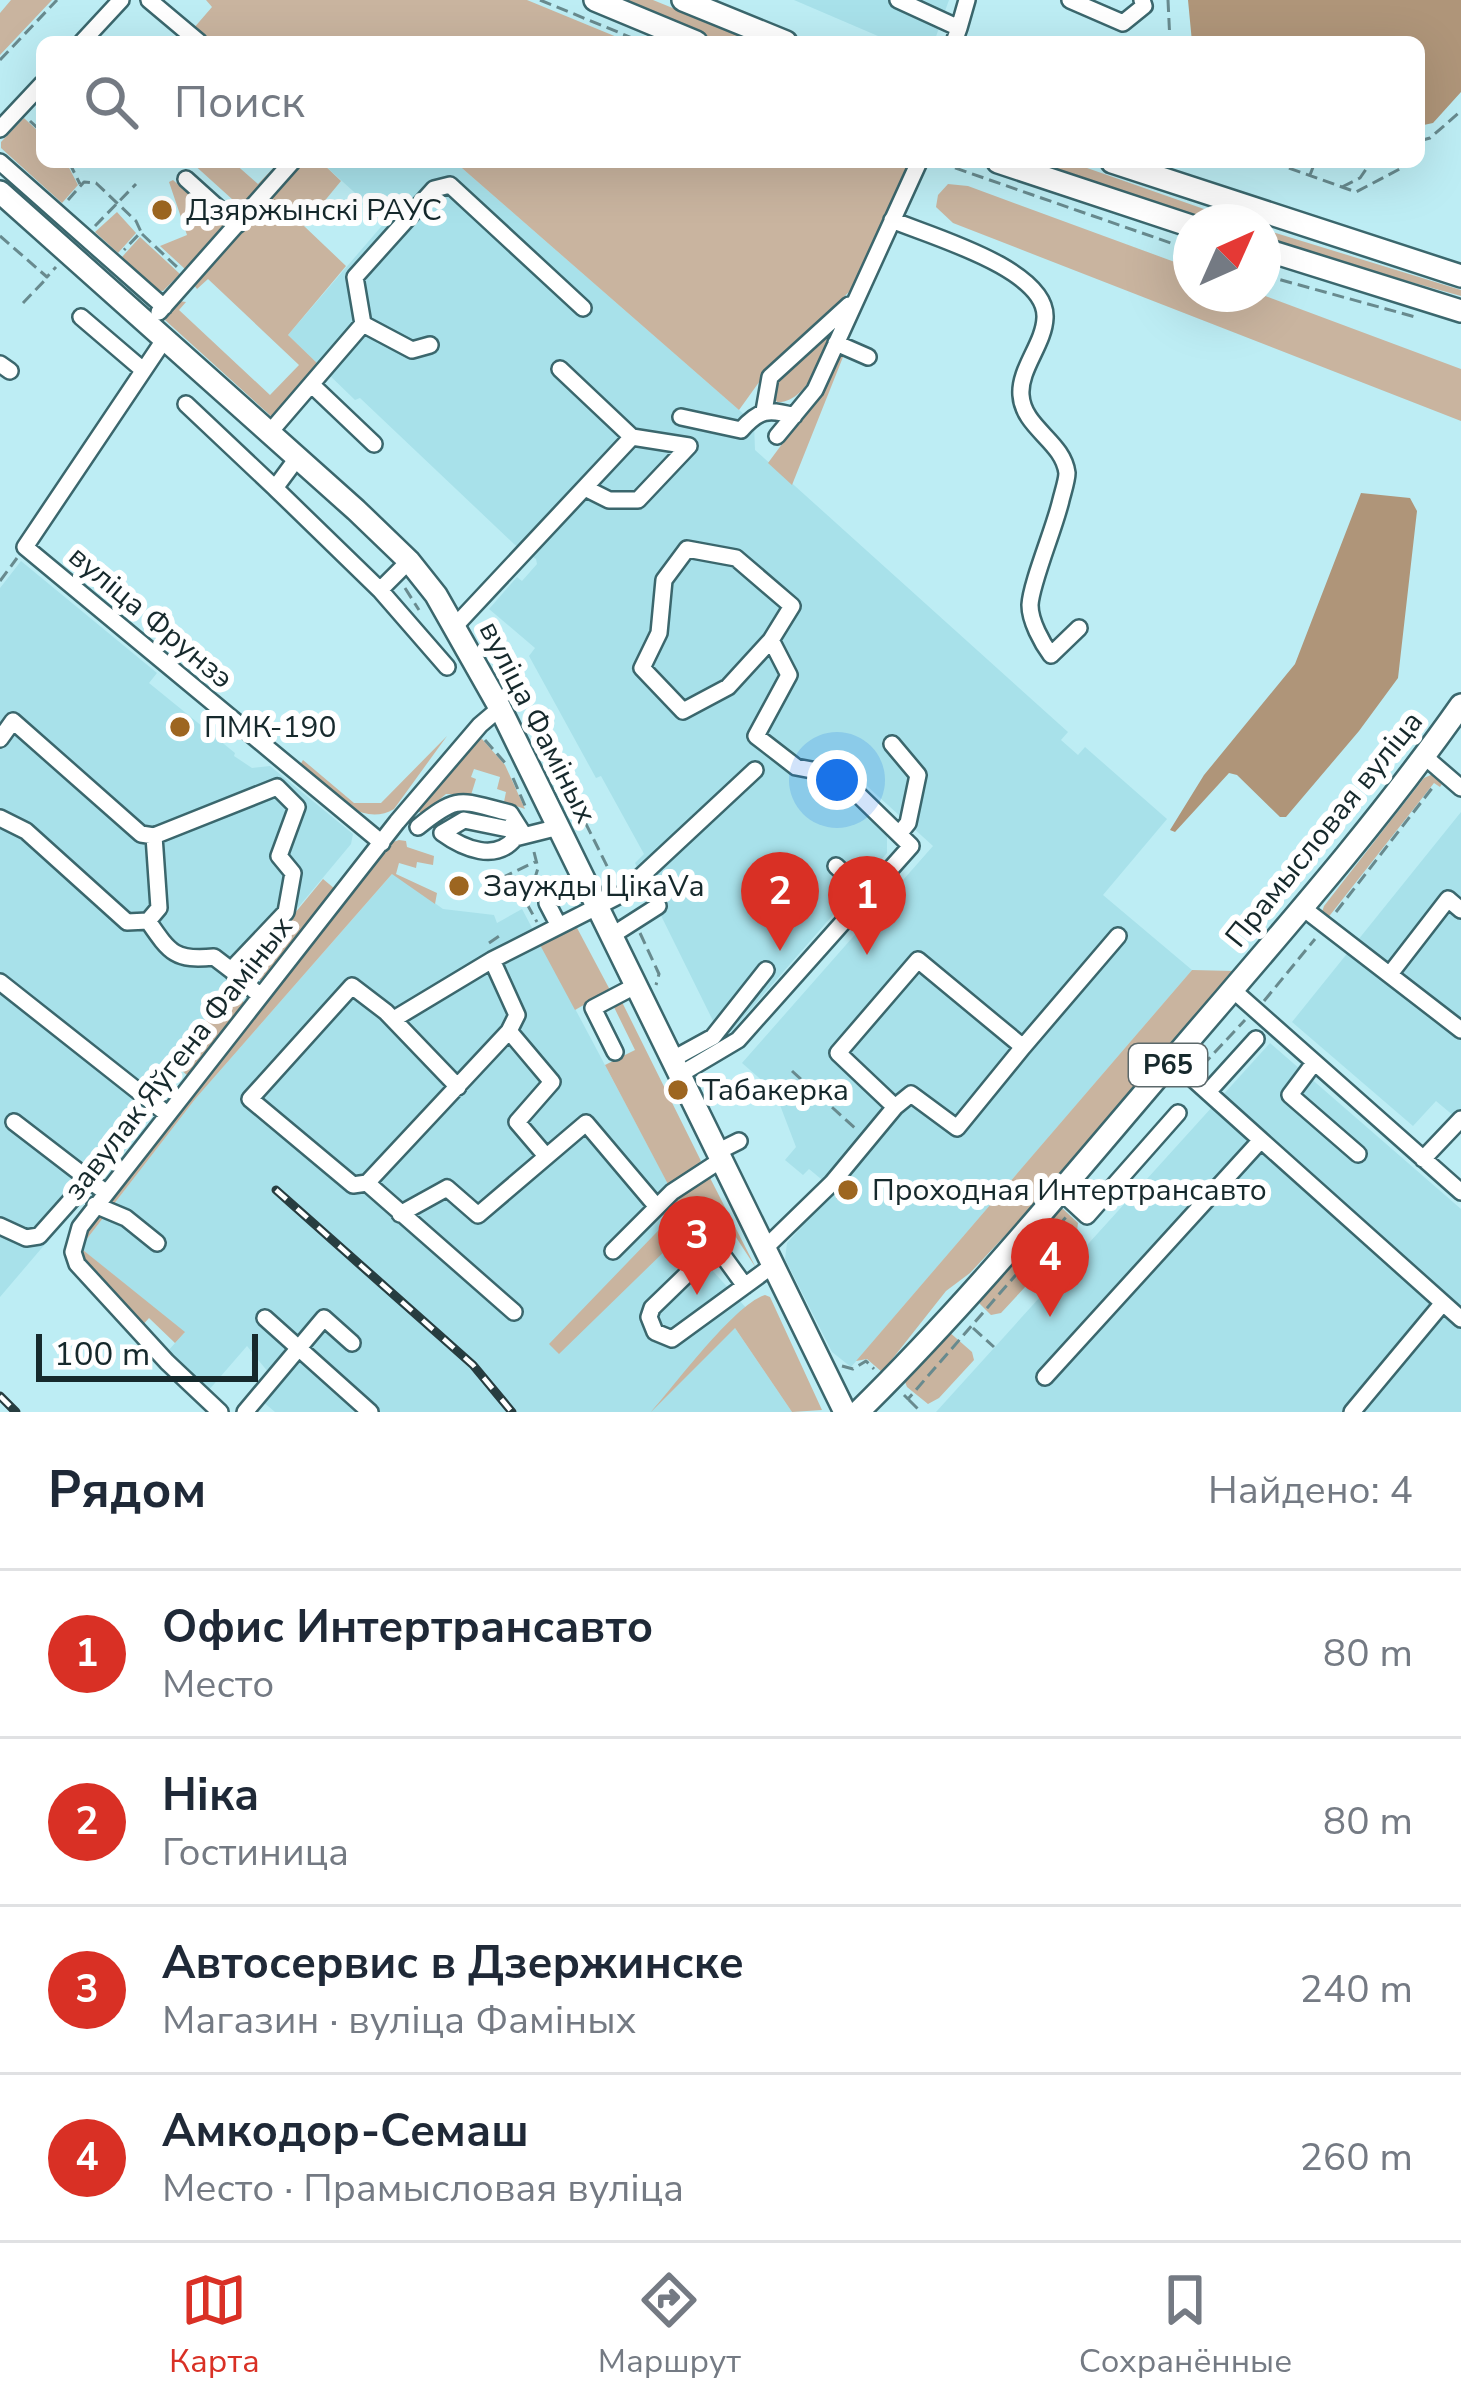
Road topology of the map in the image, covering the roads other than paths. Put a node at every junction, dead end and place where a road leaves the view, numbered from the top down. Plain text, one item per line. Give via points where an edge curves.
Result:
1 (121, 0) edge
2 (149, 0) edge
3 (595, 0) edge
4 (683, 0) edge
5 (898, 0) edge
6 (967, 0) edge
7 (1070, 0) edge
8 (1142, 0) edge
9 (957, 35) edge
10 (88, 36) edge
11 (192, 36) edge
12 (682, 36) edge
13 (771, 36) edge
14 (36, 90) edge
15 (0, 129) edge
16 (0, 163) edge
17 (287, 168) edge
18 (916, 168) edge
19 (1016, 168) edge
20 (1130, 168) edge
21 (186, 179) dead end
22 (0, 193) edge
23 (892, 220) junction
24 (1173, 220) edge
25 (237, 225) junction
26 (1281, 255) edge
27 (1461, 276) edge
28 (856, 299) junction
29 (583, 308) dead end
30 (1461, 311) edge
31 (81, 316) dead end
32 (160, 322) junction
33 (363, 324) junction
34 (836, 344) junction
35 (430, 345) dead end
36 (868, 357) dead end
37 (560, 369) dead end
38 (143, 370) junction
39 (312, 386) junction
40 (186, 404) dead end
41 (764, 410) junction
42 (794, 416) junction
43 (681, 417) dead end
44 (270, 432) junction
45 (777, 436) dead end
46 (632, 437) junction
47 (374, 444) dead end
48 (298, 457) junction
49 (275, 488) junction
50 (585, 488) junction
51 (409, 561) junction
52 (380, 590) junction
53 (456, 625) junction
54 (1079, 628) dead end
55 (771, 640) junction
56 (447, 668) dead end
57 (500, 708) junction
58 (1460, 710) edge
59 (0, 740) edge
60 (892, 744) dead end
61 (1424, 756) junction
62 (755, 770) dead end
63 (1461, 788) edge
64 (0, 818) edge
65 (397, 822) junction
66 (418, 827) junction
67 (559, 827) junction
68 (442, 833) junction
69 (899, 834) junction
70 (154, 836) junction
71 (522, 836) junction
72 (475, 841) dead end
73 (382, 843) junction
74 (495, 845) dead end
75 (836, 866) dead end
76 (582, 877) junction
77 (867, 895) junction
78 (597, 906) junction
79 (658, 906) dead end
80 (1304, 908) junction
81 (1461, 910) edge
82 (148, 921) junction
83 (551, 930) junction
84 (611, 936) junction
85 (1118, 936) dead end
86 (492, 960) junction
87 (231, 970) junction
88 (766, 970) dead end
89 (1390, 974) junction
90 (0, 982) edge
91 (645, 986) junction
92 (1233, 990) junction
93 (260, 996) junction
94 (394, 1019) junction
95 (509, 1030) junction
96 (1461, 1030) edge
97 (1256, 1039) dead end
98 (1023, 1047) junction
99 (615, 1052) dead end
100 (1172, 1060) junction
101 (1314, 1063) junction
102 (675, 1068) junction
103 (458, 1087) junction
104 (1208, 1092) junction
105 (895, 1107) junction
106 (1178, 1113) dead end
107 (166, 1114) junction
108 (1461, 1119) edge
109 (14, 1122) dead end
110 (1262, 1140) junction
111 (739, 1141) dead end
112 (1358, 1154) dead end
113 (546, 1156) junction
114 (719, 1156) junction
115 (1423, 1160) junction
116 (88, 1181) junction
117 (367, 1183) junction
118 (1060, 1191) junction
119 (1461, 1192) edge
120 (100, 1199) junction
121 (657, 1207) junction
122 (400, 1214) junction
123 (0, 1226) edge
124 (157, 1243) dead end
125 (614, 1251) dead end
126 (768, 1257) junction
127 (745, 1286) junction
128 (1442, 1304) junction
129 (514, 1312) dead end
130 (265, 1318) dead end
131 (1461, 1319) edge
132 (352, 1343) dead end
133 (298, 1349) junction
134 (1045, 1377) dead end
135 (220, 1412) edge
136 (245, 1412) edge
137 (370, 1412) edge
138 (844, 1412) edge
139 (858, 1412) edge
140 (1352, 1412) edge

1 - 10 street
2 - 11 street
3 - 12 main road
4 - 13 main road
5 - 9 street
6 - 9 street
7 - 8 street via 1123,23
14 - 15 street
16 - 32 street
17 - 25 street, вуліца Фрунзэ
18 - 23 street
19 - 24 main road
20 - 27 main road
21 - 25 street
22 - 32 main road, вуліца Фаміных
23 - 28 street
23 - 54 street via 1015,272 1040,294 1045,325 1020,392 1066,473 1030,606 1051,655
25 - 32 street, вуліца Фрунзэ
26 - 30 main road
28 - 34 street
28 - 41 street via 770,377
29 - 33 street via 450,184 434,189 355,278
31 - 38 street
32 - 38 street, вуліца Фрунзэ
32 - 44 main road, вуліца Фаміных
33 - 35 street via 412,350
33 - 39 street
34 - 36 street
34 - 42 street
37 - 46 street
38 - 73 street, вуліца Фрунзэ via 26,548
39 - 44 street
39 - 47 street
40 - 49 street
41 - 42 street
41 - 43 street via 741,430
42 - 45 street
44 - 48 main road, вуліца Фаміных
46 - 50 street
46 - 50 street via 689,446 638,500 609,500
48 - 49 street
48 - 51 main road, вуліца Фаміных
49 - 52 street
50 - 53 street
51 - 52 street
51 - 53 main road, вуліца Фаміных
52 - 56 street
53 - 57 main road, вуліца Фаміных
55 - 55 street via 792,606 736,558 687,549 664,580 659,633 642,668 683,711 728,687
55 - 69 street via 789,675 755,736 796,767 838,775
57 - 65 street, завулак Яўгена Фаміных
57 - 67 main road, вуліца Фаміных
58 - 61 main road, Прамысловая вуліца / Р65
59 - 70 street via 13,721 141,834
60 - 69 street via 918,776
61 - 63 street
61 - 80 main road, Прамысловая вуліца / Р65
62 - 78 street via 622,894
64 - 82 street via 26,831 127,922
65 - 66 street
65 - 73 street, завулак Яўгена Фаміных
66 - 68 street
66 - 71 street via 460,801 509,813
67 - 71 street
67 - 76 main road, вуліца Фаміных
68 - 71 street
68 - 72 street
69 - 77 street via 911,846
70 - 82 street via 159,908
70 - 87 street via 277,788 297,807 279,856 293,873 286,912
71 - 74 street
73 - 93 street, завулак Яўгена Фаміных
75 - 77 street
76 - 78 main road, вуліца Фаміных
76 - 83 street via 547,903
77 - 102 street via 738,1040
78 - 83 street
78 - 84 main road, вуліца Фаміных
79 - 84 street
80 - 89 street
80 - 92 main road, Прамысловая вуліца / Р65
81 - 89 street via 1448,899
82 - 87 street via 186,960 214,957
83 - 86 street
84 - 91 main road, вуліца Фаміных
85 - 98 street
86 - 94 street
86 - 95 street via 517,1015
87 - 93 street
88 - 102 street via 713,1037
89 - 96 street
90 - 107 street
91 - 99 street via 592,1008
91 - 102 main road, вуліца Фаміных
92 - 100 main road, Прамысловая вуліца / Р65
92 - 101 street, Прамысловая вуліца
93 - 107 street, завулак Яўгена Фаміных
94 - 103 street
94 - 117 street via 352,986 250,1099 353,1185
95 - 103 street
95 - 113 street via 552,1082 517,1122
97 - 104 street
98 - 105 street via 957,1128 911,1094
98 - 105 street via 918,960 838,1053
100 - 104 street
100 - 118 main road, Прамысловая вуліца / Р65
101 - 112 street via 1290,1095
101 - 115 street, Прамысловая вуліца
102 - 114 main road, вуліца Фаміных
103 - 117 street
104 - 110 street
105 - 126 street
106 - 118 street via 1087,1216
107 - 120 street, завулак Яўгена Фаміных
108 - 115 street
109 - 116 street
110 - 128 street
110 - 134 street
111 - 114 street
113 - 121 street via 586,1123
113 - 122 street via 478,1215 447,1188
114 - 121 street
114 - 126 main road, вуліца Фаміных
115 - 119 street, Прамысловая вуліца
116 - 120 street
116 - 123 street via 39,1236
117 - 122 street
118 - 139 main road, Прамысловая вуліца / Р65
120 - 124 street
120 - 135 street, завулак Яўгена Фаміных via 74,1242 77,1264
121 - 125 street
122 - 129 street
126 - 127 street
126 - 138 main road, вуліца Фаміных
127 - 127 street via 716,1246 652,1308 655,1332 672,1339
128 - 131 street
128 - 140 street
130 - 133 street
132 - 133 street via 324,1318
133 - 136 street
133 - 137 street

